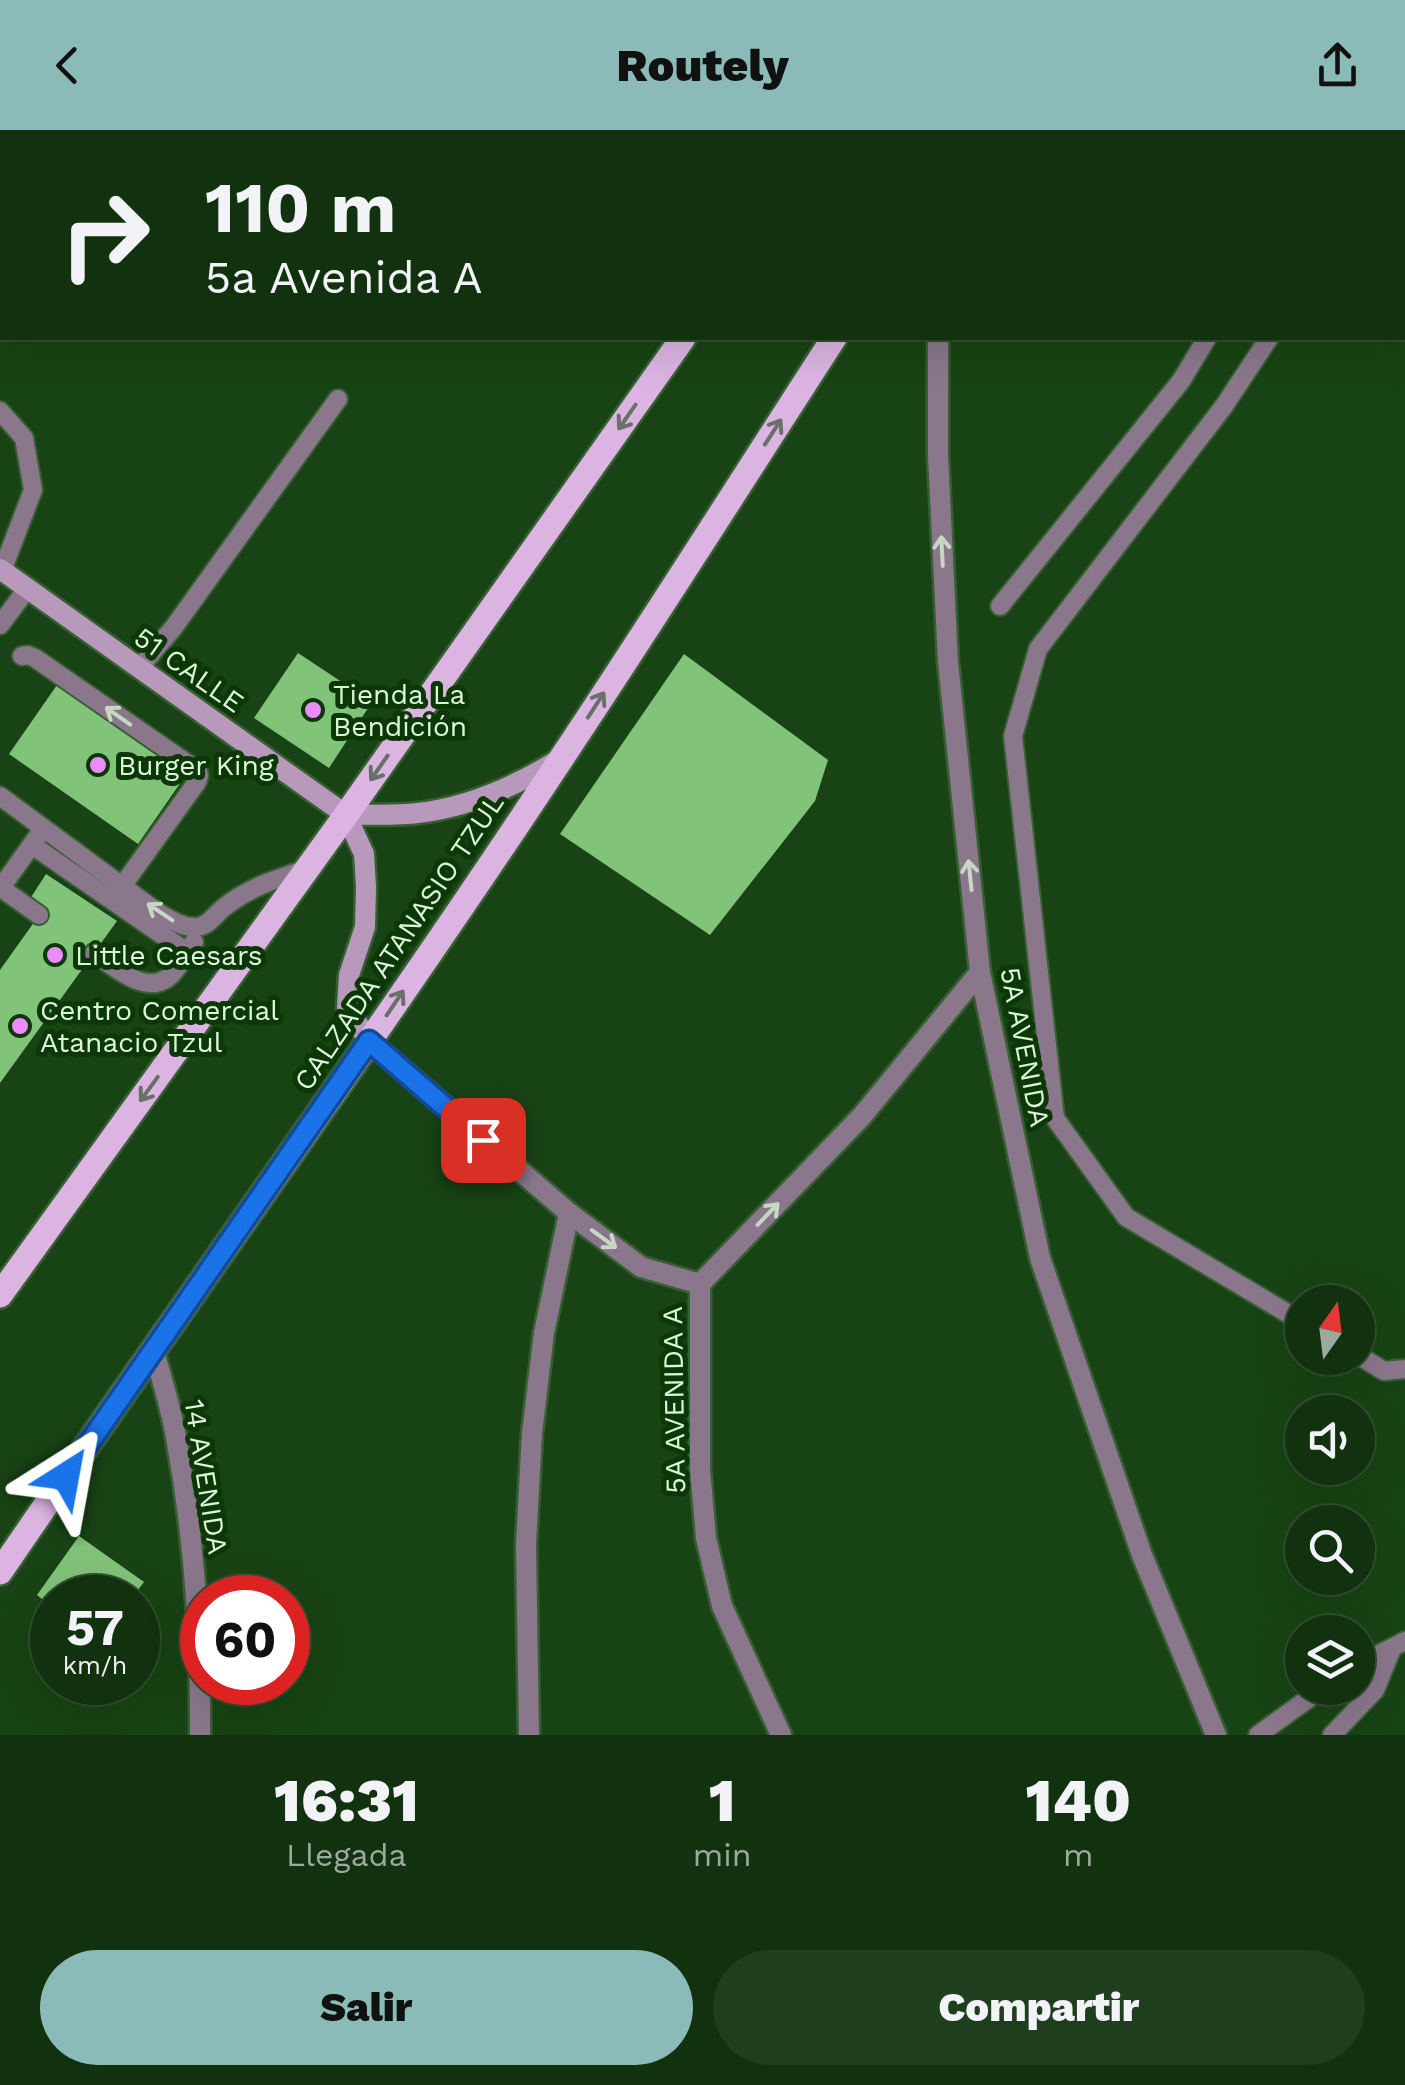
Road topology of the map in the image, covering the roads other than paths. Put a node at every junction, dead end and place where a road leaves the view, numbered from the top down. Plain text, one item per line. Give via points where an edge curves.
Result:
1 (683, 340) edge
2 (833, 340) edge
3 (938, 340) edge
4 (1206, 340) edge
5 (1267, 340) edge
6 (338, 399) dead end
7 (0, 411) edge
8 (1, 570) edge
9 (27, 589) junction
10 (1000, 606) dead end
11 (0, 625) edge
12 (22, 656) dead end
13 (139, 668) junction
14 (562, 757) junction
15 (0, 796) edge
16 (346, 814) junction
17 (44, 828) junction
18 (32, 845) junction
19 (308, 869) junction
20 (124, 885) junction
21 (0, 888) edge
22 (39, 915) dead end
23 (209, 922) junction
24 (187, 952) junction
25 (94, 953) dead end
26 (980, 972) junction
27 (369, 1041) junction
28 (569, 1213) junction
29 (700, 1284) junction
30 (0, 1295) edge
31 (1285, 1312) edge
32 (153, 1348) junction
33 (1375, 1365) edge
34 (1405, 1370) edge
35 (0, 1572) edge
36 (1399, 1645) edge
37 (1375, 1657) edge
38 (1299, 1705) edge
39 (200, 1735) edge
40 (529, 1735) edge
41 (781, 1735) edge
42 (1216, 1735) edge
43 (1258, 1735) edge
44 (1332, 1735) edge

1 -> 16 main road
14 -> 2 main road, CALZADA ATANASIO TZUL
26 -> 3 street, 5A AVENIDA via 948,662
4 - 10 lane via 1181,381
5 - 31 lane via 1038,650 1014,736 1055,1118 1126,1217
6 - 13 lane
7 - 8 lane via 24,438 33,490
8 - 9 street, 51 CALLE
9 - 11 lane
9 - 13 street, 51 CALLE
20 -> 12 lane via 197,782 198,771
13 - 16 street, 51 CALLE
14 - 16 street via 470,802 418,813
27 -> 14 main road, CALZADA ATANASIO TZUL
15 - 17 lane
16 - 19 main road
16 - 27 street via 364,854 366,887 348,1007
17 - 18 lane
17 - 20 lane
18 - 21 lane
18 - 24 lane
19 - 23 lane via 260,884
19 -> 30 main road
23 -> 20 lane via 174,922
21 - 22 lane
23 - 24 lane
24 - 25 lane via 170,977 153,984
29 -> 26 street via 862,1116
26 - 42 street, 5A AVENIDA via 1040,1258 1142,1555
27 - 28 street, 5A AVENIDA A
27 - 32 main road, CALZADA ATANASIO TZUL
28 -> 29 street, 5A AVENIDA A via 641,1267
28 - 40 street via 532,1433
29 - 41 street, 5A AVENIDA A via 706,1538 722,1606
32 - 35 main road, CALZADA ATANASIO TZUL
32 - 39 street, 14 AVENIDA via 185,1493
33 - 34 lane
36 - 37 lane
36 - 44 lane via 1376,1690
38 - 43 lane

